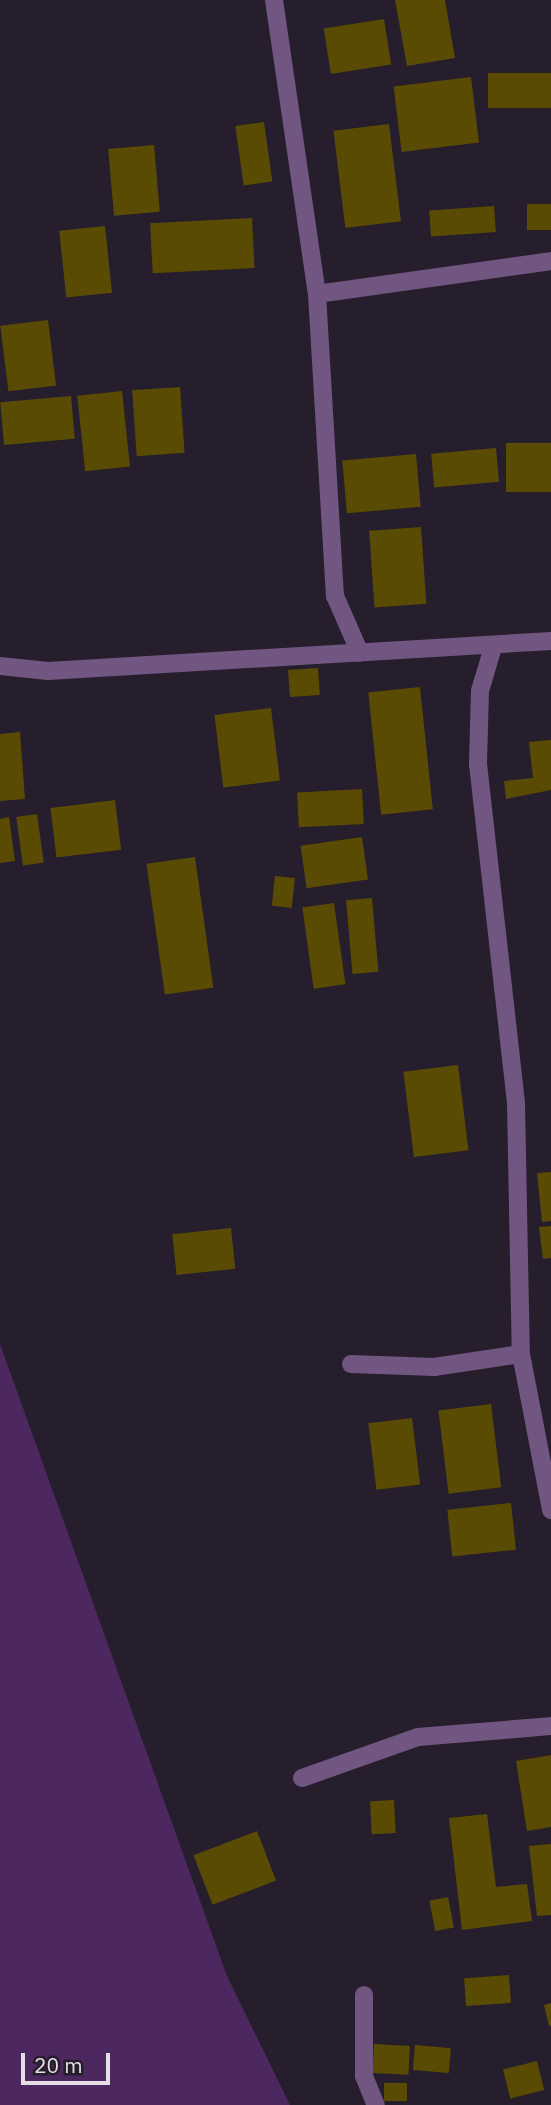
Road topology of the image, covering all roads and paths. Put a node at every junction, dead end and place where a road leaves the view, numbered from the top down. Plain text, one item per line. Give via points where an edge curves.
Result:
1 (274, 0) edge
2 (551, 261) edge
3 (317, 294) junction
4 (551, 641) edge
5 (493, 647) junction
6 (360, 653) junction
7 (0, 666) edge
8 (521, 1354) junction
9 (351, 1364) dead end
10 (551, 1510) edge
11 (551, 1727) edge
12 (302, 1778) dead end
13 (364, 1995) dead end
14 (376, 2105) edge

1 - 3 street
2 - 3 street
3 - 6 street via 335,596
4 - 5 street
5 - 6 street
5 - 8 street via 480,691 478,764 516,1103
6 - 7 street via 48,670
8 - 9 street via 434,1367
8 - 10 street
11 - 12 street via 418,1737
13 - 14 street via 364,2076

